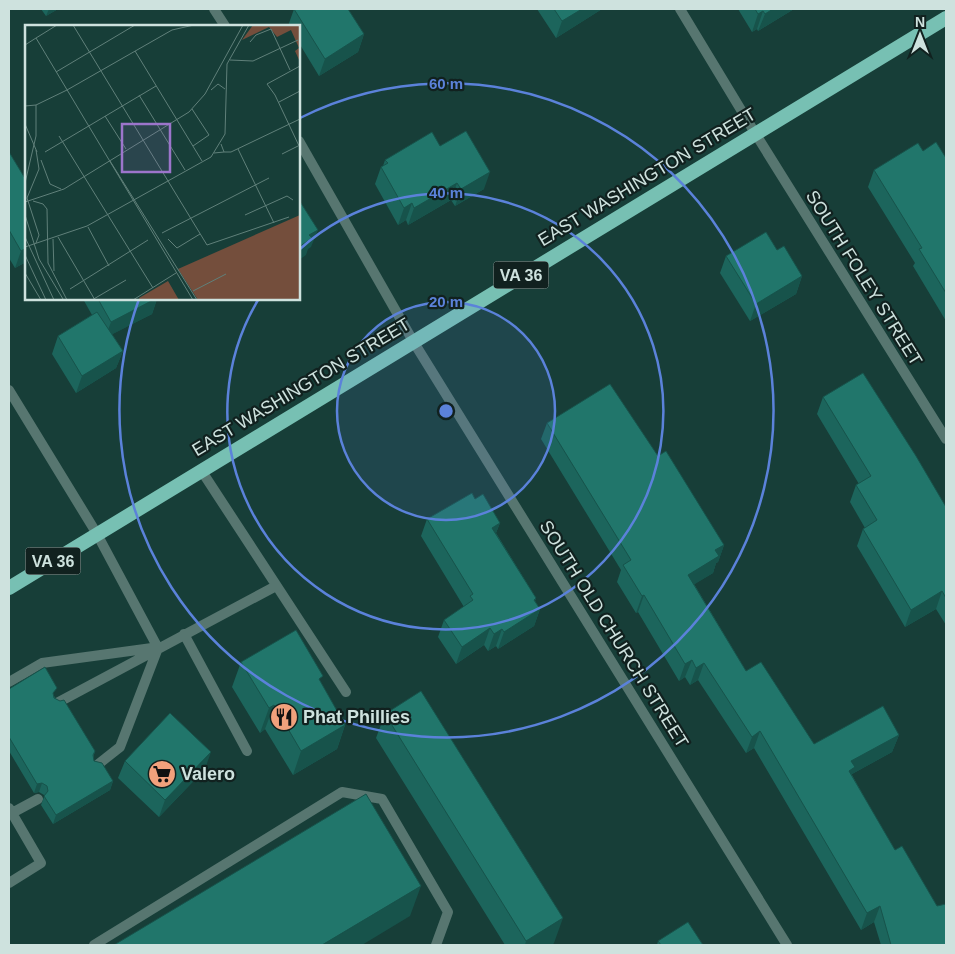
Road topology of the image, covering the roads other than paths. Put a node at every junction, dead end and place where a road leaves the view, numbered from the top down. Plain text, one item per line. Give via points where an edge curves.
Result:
1 (214, 9) edge
2 (680, 9) edge
3 (946, 18) edge
4 (224, 25) edge
5 (755, 133) junction
6 (300, 143) edge
7 (413, 341) junction
8 (9, 390) edge
9 (946, 439) edge
10 (201, 470) junction
11 (97, 534) junction
12 (276, 586) junction
13 (9, 588) edge
14 (184, 634) junction
15 (158, 648) junction
16 (9, 682) edge
17 (346, 692) dead end
18 (57, 703) edge
19 (247, 751) dead end
20 (96, 766) edge
21 (38, 799) dead end
22 (10, 811) edge
23 (9, 882) edge
24 (94, 945) edge
25 (436, 945) edge
26 (787, 945) edge

1 - 4 street
2 - 5 street, SOUTH FOLEY STREET
3 - 5 highway, EAST WASHINGTON STREET / VA 36
5 - 7 highway, EAST WASHINGTON STREET / VA 36
5 - 9 street, SOUTH FOLEY STREET
6 - 7 street, SOUTH OLD CHURCH STREET
7 - 10 highway, EAST WASHINGTON STREET / VA 36
7 - 26 street, SOUTH OLD CHURCH STREET
8 - 11 street
10 - 11 highway, EAST WASHINGTON STREET / VA 36
10 - 12 street
11 - 13 highway, EAST WASHINGTON STREET / VA 36
11 - 15 street
12 - 14 street
12 - 17 street
14 - 15 street
14 - 19 street
15 - 16 street via 42,663
15 - 18 street
15 - 20 street via 120,747
21 - 22 street
22 - 23 street via 42,863
24 - 25 street via 342,792 382,800 448,912

